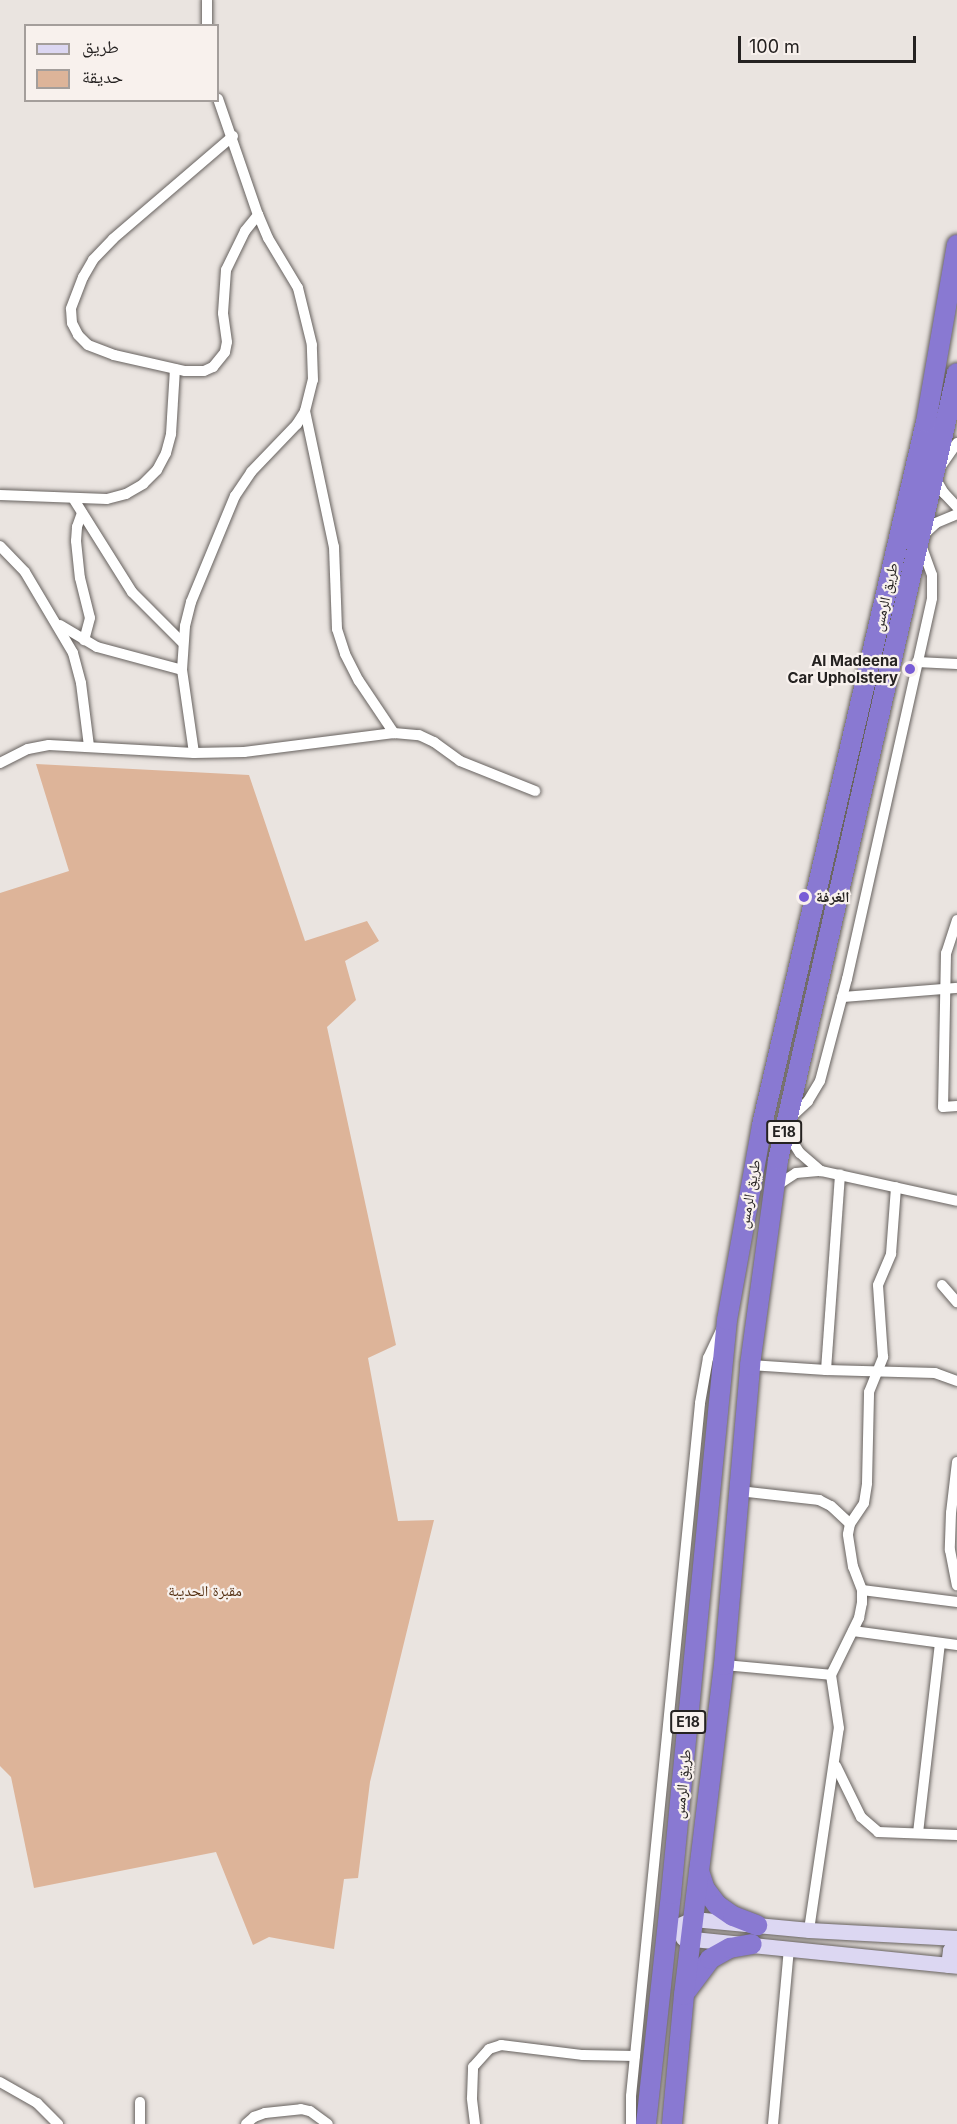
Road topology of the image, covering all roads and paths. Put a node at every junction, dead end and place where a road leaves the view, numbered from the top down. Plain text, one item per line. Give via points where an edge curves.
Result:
1 (207, 0) edge
2 (207, 24) edge
3 (219, 101) edge
4 (233, 136) junction
5 (258, 215) junction
6 (957, 244) edge
7 (175, 369) junction
8 (957, 373) edge
9 (305, 411) junction
10 (957, 443) edge
11 (934, 476) junction
12 (0, 495) edge
13 (73, 498) junction
14 (957, 507) edge
15 (82, 513) junction
16 (957, 514) edge
17 (919, 539) junction
18 (0, 546) edge
19 (58, 623) junction
20 (84, 640) junction
21 (183, 643) junction
22 (917, 662) junction
23 (957, 664) edge
24 (182, 670) junction
25 (394, 733) junction
26 (89, 746) junction
27 (194, 753) junction
28 (0, 763) edge
29 (534, 791) dead end
30 (957, 920) edge
31 (944, 987) junction
32 (957, 987) edge
33 (842, 997) junction
34 (957, 1107) edge
35 (786, 1124) junction
36 (822, 1171) junction
37 (840, 1175) junction
38 (774, 1187) junction
39 (896, 1187) junction
40 (957, 1201) edge
41 (942, 1285) dead end
42 (957, 1302) edge
43 (727, 1320) junction
44 (750, 1365) junction
45 (826, 1370) junction
46 (878, 1372) junction
47 (957, 1381) edge
48 (957, 1462) edge
49 (739, 1491) junction
50 (850, 1524) junction
51 (957, 1585) edge
52 (862, 1590) junction
53 (957, 1602) edge
54 (853, 1630) junction
55 (940, 1643) junction
56 (957, 1646) edge
57 (724, 1665) junction
58 (831, 1675) junction
59 (836, 1766) junction
60 (918, 1833) junction
61 (957, 1835) edge
62 (699, 1871) junction
63 (693, 1919) junction
64 (757, 1925) junction
65 (809, 1930) junction
66 (669, 1932) junction
67 (957, 1938) edge
68 (691, 1940) junction
69 (957, 1943) edge
70 (752, 1944) junction
71 (789, 1948) junction
72 (953, 1965) edge
73 (684, 1995) junction
74 (635, 2056) junction
75 (0, 2082) edge
76 (140, 2102) dead end
77 (58, 2124) edge
78 (140, 2124) edge
79 (246, 2124) edge
80 (328, 2124) edge
81 (475, 2124) edge
82 (631, 2124) edge
83 (646, 2124) edge
84 (672, 2124) edge
85 (773, 2124) edge

1 - 2 street
3 - 4 street
4 - 5 street
4 - 7 street via 93,260 71,309 72,323 88,345
5 - 7 street via 239,240 226,270 225,352 213,367 204,371
5 - 9 street via 302,299 312,345 314,380
6 - 43 highway, طريق الرمس / E18 via 926,422 762,1125
7 - 13 street via 171,434 157,470 126,494 107,499
8 - 11 highway, طريق الرمس / E18
9 - 21 street via 235,496 191,602
9 - 25 street via 334,547 337,629 359,681
10 - 11 street
11 - 14 street
11 - 17 highway, طريق الرمس / E18
12 - 13 street
13 - 15 street
15 - 20 street via 76,541 90,618
15 - 21 street via 132,592
16 - 17 street via 936,523
17 - 22 street via 932,575 933,591
17 - 35 highway, طريق الرمس / E18
18 - 19 street via 25,572
19 - 20 street
19 - 26 street via 78,667
20 - 24 street via 118,654
21 - 24 street
22 - 23 street
22 - 33 street
24 - 27 street
25 - 27 street via 244,752
25 - 29 street via 418,735 460,761
26 - 27 street
26 - 28 street via 28,748
30 - 31 street via 946,953
31 - 32 street
31 - 33 street
31 - 34 street via 944,1107
33 - 35 street via 816,1090
35 - 36 street via 800,1153
35 - 38 highway, طريق الرمس / E18
36 - 37 street
36 - 38 street via 796,1173
37 - 39 street
37 - 45 street
38 - 44 highway, طريق الرمس / E18
39 - 40 street
39 - 46 street via 891,1254 878,1285 883,1349
41 - 42 street
43 - 66 highway, طريق الرمس / E18
43 - 74 street via 708,1359 700,1403
44 - 45 street
44 - 49 highway, طريق الرمس / E18
45 - 46 street
46 - 47 street via 935,1373
46 - 50 street via 869,1392 864,1503
48 - 51 street via 950,1550
49 - 50 street via 819,1500
49 - 57 highway, طريق الرمس / E18
50 - 52 street via 849,1545
52 - 53 street
52 - 54 street
54 - 55 street
54 - 58 street
55 - 56 street
55 - 60 street
57 - 58 street
57 - 62 highway, طريق الرمس / E18
58 - 59 street via 839,1728
59 - 60 street via 861,1817 870,1826 878,1832
59 - 65 street
60 - 61 street
62 - 63 highway, طريق الرمس / E18
62 - 64 highway via 705,1889 717,1905
63 - 64 main road
63 - 66 main road
63 - 68 highway, طريق الرمس / E18
64 - 65 main road
65 - 67 main road
66 - 68 main road
66 - 83 highway, طريق الرمس / E18
68 - 70 main road
68 - 73 highway, طريق الرمس / E18
69 - 72 main road via 950,1950
70 - 71 main road
70 - 73 highway via 730,1948 710,1959
71 - 72 main road
71 - 85 street
73 - 84 highway, طريق الرمس / E18
74 - 81 street via 583,2055 501,2045 489,2049 473,2067
74 - 82 street
75 - 77 street via 37,2103
76 - 78 street
79 - 80 street via 265,2113 302,2109

